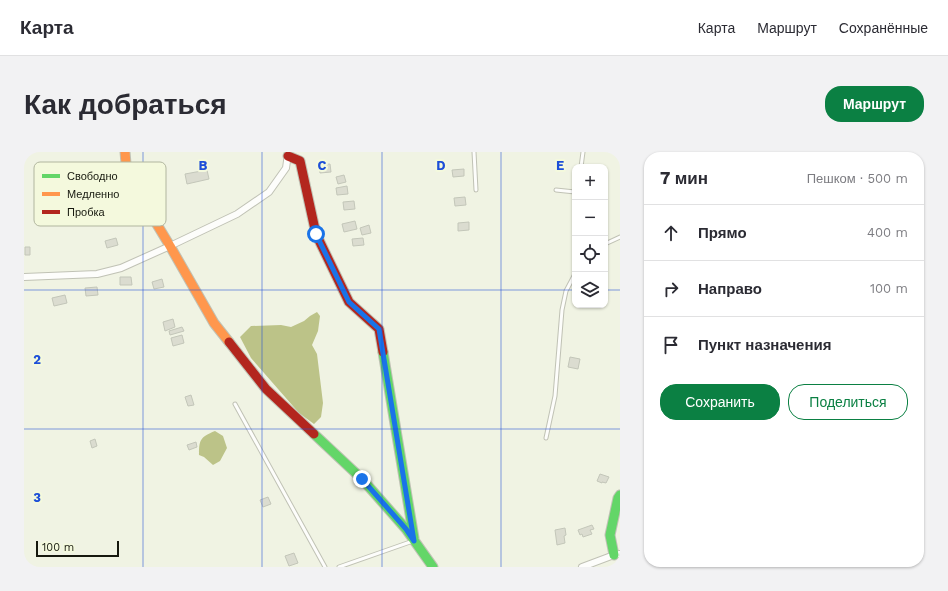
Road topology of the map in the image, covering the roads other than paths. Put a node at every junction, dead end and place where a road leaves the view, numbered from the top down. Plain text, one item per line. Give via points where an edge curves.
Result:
1 (125, 152) edge
2 (474, 152) edge
3 (583, 152) edge
4 (288, 154) edge
5 (126, 162) edge
6 (582, 164) edge
7 (476, 190) dead end
8 (556, 190) dead end
9 (572, 192) edge
10 (158, 226) edge
11 (620, 237) edge
12 (608, 243) edge
13 (170, 246) junction
14 (24, 277) edge
15 (572, 280) edge
16 (235, 404) dead end
17 (546, 438) dead end
18 (620, 495) edge
19 (414, 541) junction
20 (617, 554) edge
21 (325, 567) edge
22 (339, 567) edge
23 (433, 567) edge
24 (582, 567) edge

1 - 5 street
2 - 7 lane
3 - 6 lane
4 - 13 street via 286,168 269,192 237,214
4 - 19 street via 300,161 316,234 349,302 379,329
8 - 9 lane
10 - 13 street
11 - 12 lane
13 - 14 street via 121,268 97,274
13 - 19 street via 214,323 266,389 362,479
15 - 17 lane via 566,291 562,310 555,396
16 - 21 lane
18 - 20 street via 610,535
19 - 22 lane
19 - 23 street
20 - 24 street

